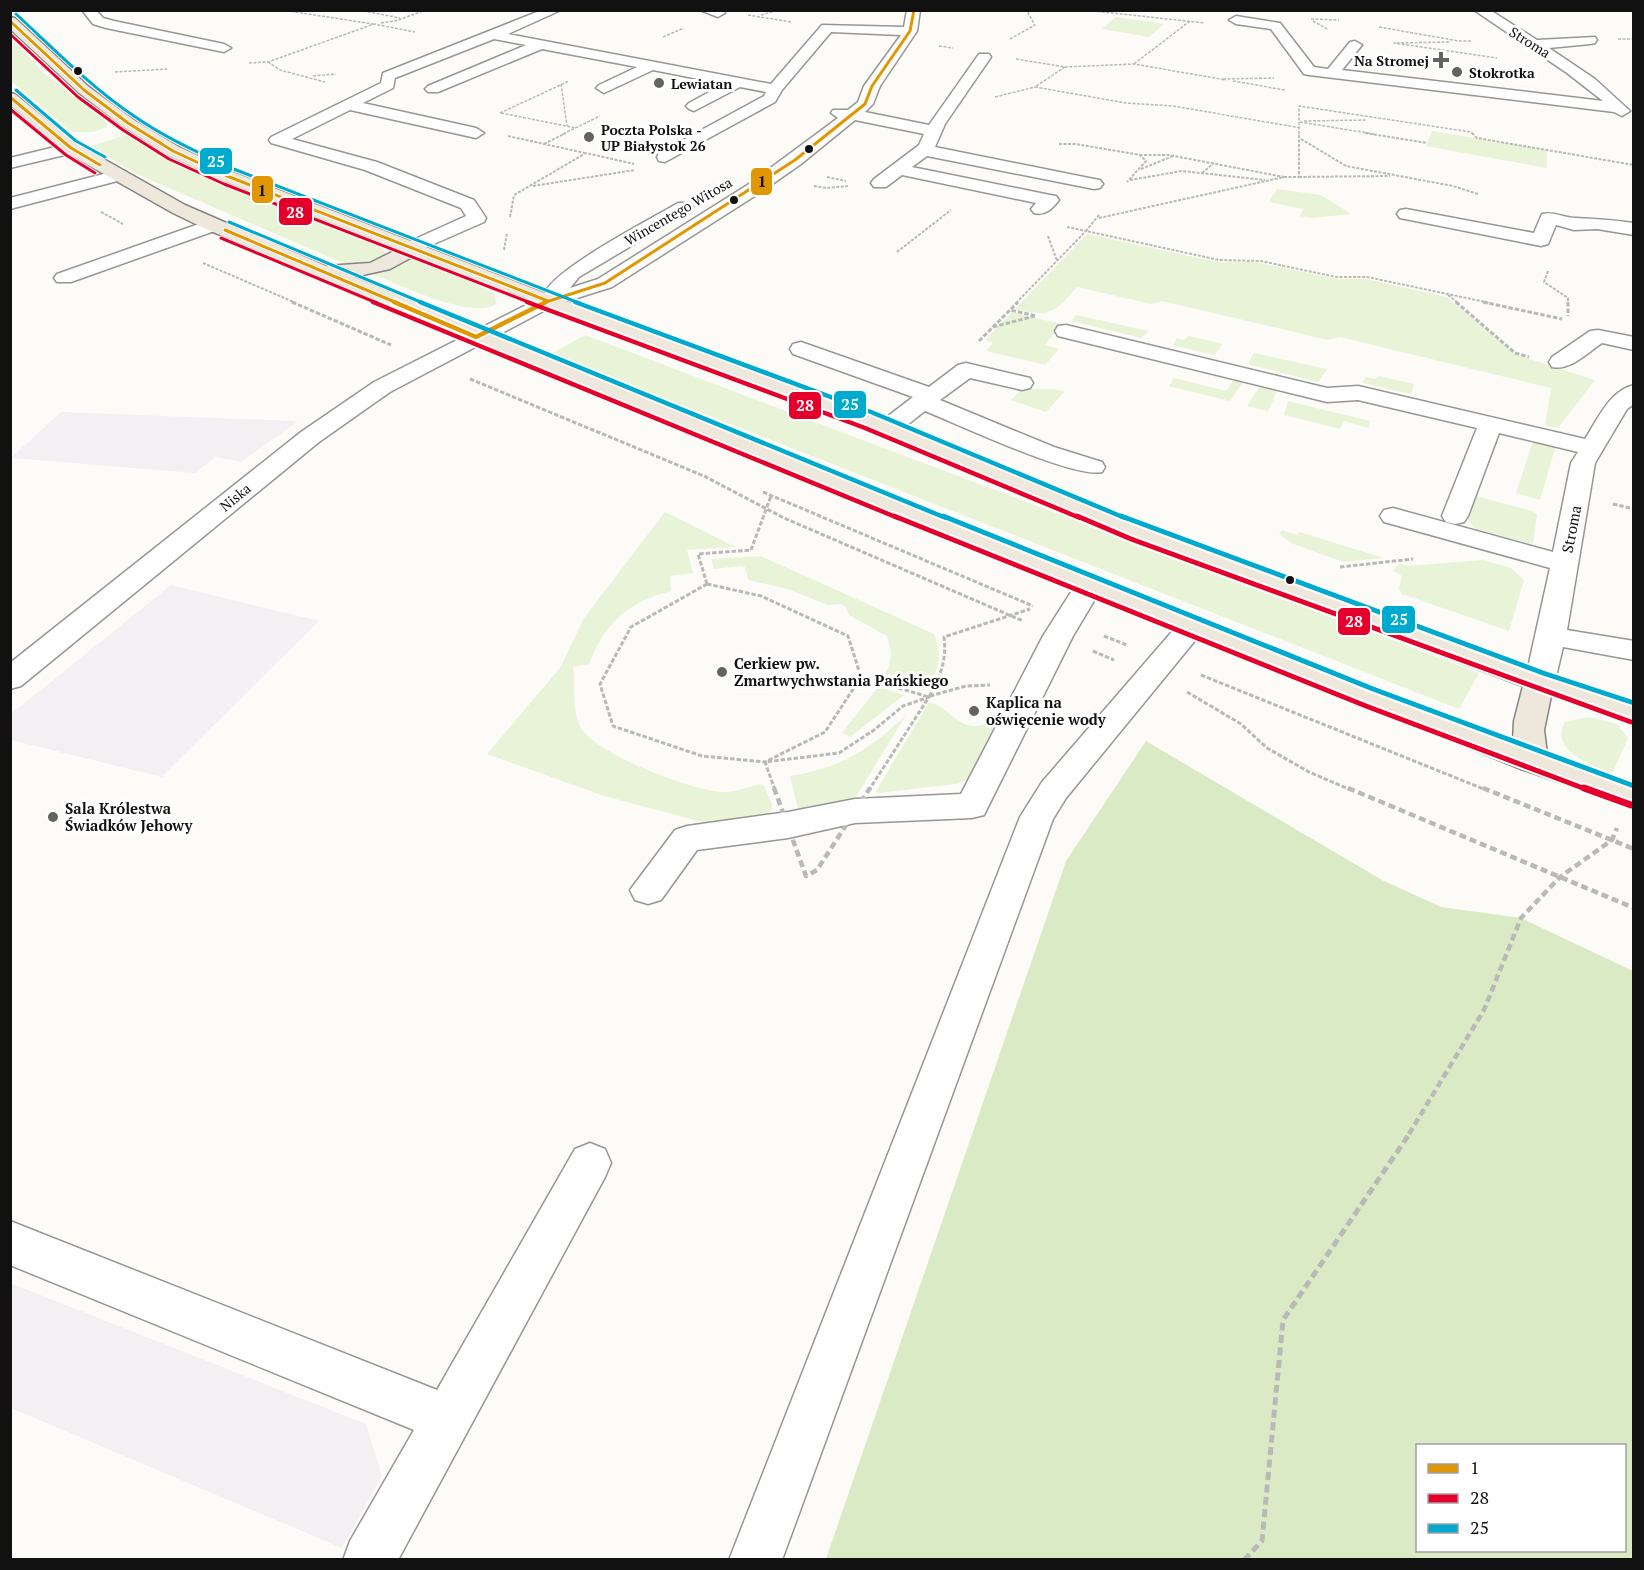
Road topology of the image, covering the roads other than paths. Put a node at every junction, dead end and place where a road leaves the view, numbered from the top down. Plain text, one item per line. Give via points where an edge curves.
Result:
1 (88, 10) edge
2 (555, 10) edge
3 (914, 10) edge
4 (1479, 10) edge
5 (1236, 20) road end
6 (10, 21) edge
7 (910, 31) junction
8 (493, 35) junction
9 (1590, 40) dead end
10 (541, 44) junction
11 (1355, 45) dead end
12 (1533, 45) junction
13 (224, 48) dead end
14 (984, 57) dead end
15 (652, 65) junction
16 (1309, 71) junction
17 (1331, 74) junction
18 (738, 82) junction
19 (604, 88) road end
20 (433, 89) dead end
21 (775, 89) junction
22 (1292, 92) road end
23 (10, 97) edge
24 (354, 102) junction
25 (694, 106) dead end
26 (1620, 108) junction
27 (843, 113) junction
28 (1634, 122) edge
29 (128, 123) junction
30 (934, 131) junction
31 (476, 133) dead end
32 (789, 143) dead end
33 (71, 148) junction
34 (924, 150) junction
35 (665, 157) dead end
36 (10, 163) edge
37 (899, 169) junction
38 (119, 176) junction
39 (880, 183) dead end
40 (1094, 184) road end
41 (702, 196) dead end
42 (10, 204) edge
43 (1040, 208) dead end
44 (1406, 214) dead end
45 (1527, 214) dead end
46 (1549, 218) junction
47 (213, 225) junction
48 (1634, 229) edge
49 (411, 248) junction
50 (320, 271) junction
51 (64, 278) dead end
52 (548, 300) junction
53 (1066, 331) dead end
54 (476, 337) junction
55 (1634, 344) edge
56 (801, 349) dead end
57 (1560, 362) dead end
58 (1022, 383) dead end
59 (1634, 392) edge
60 (926, 398) junction
61 (1491, 424) junction
62 (887, 428) junction
63 (1593, 448) junction
64 (1093, 467) dead end
65 (1393, 516) dead end
66 (1455, 516) dead end
67 (1565, 564) junction
68 (1090, 584) junction
69 (1192, 626) junction
70 (1551, 636) junction
71 (1634, 651) edge
72 (10, 679) edge
73 (1540, 681) junction
74 (1634, 713) edge
75 (1532, 760) junction
76 (1634, 796) edge
77 (648, 890) dead end
78 (590, 1163) dead end
79 (10, 1243) edge
80 (447, 1419) junction
81 (369, 1560) edge
82 (755, 1560) edge

1 - 13 street via 98,21 111,25
2 - 8 street
3 - 7 street, Wincentego Witosa
4 - 12 street, Stroma
5 - 16 street via 1275,26
6 - 29 main road via 84,90
7 - 21 street via 827,28
7 - 27 street, Wincentego Witosa via 872,86 865,104
8 - 10 street
8 - 24 street via 388,76 388,85
9 - 12 street
10 - 15 street
10 - 20 street
11 - 17 street
12 - 26 street, Stroma via 1606,94
14 - 30 street
15 - 18 street
15 - 19 street
16 - 17 street
16 - 22 street
17 - 26 street
18 - 21 street
18 - 25 street
21 - 35 street via 770,99
23 - 33 main road
24 - 31 street
24 - 49 street via 277,140 382,170 468,204 477,218
26 - 28 street, Stroma
27 - 30 street
27 - 32 street, Wincentego Witosa
27 - 52 street, Wincentego Witosa via 755,188 604,283
29 - 33 main road via 107,136
29 - 49 main road via 173,151 227,176
30 - 34 street
33 - 36 street
33 - 38 main road
34 - 37 street
34 - 40 street
37 - 39 street
37 - 43 street via 1050,200
38 - 42 street
38 - 47 main road
41 - 52 street, Wincentego Witosa via 572,273
44 - 46 street via 1541,240
45 - 46 street
46 - 48 street
47 - 50 main road
47 - 51 street
49 - 50 main road via 392,262 375,268 357,272
49 - 52 main road
50 - 54 main road
52 - 54 street, Wincentego Witosa
52 - 62 main road
53 - 61 street via 1327,395 1358,393
54 - 68 main road
54 - 72 street, Niska via 382,387 310,437
55 - 57 street via 1598,336
56 - 60 street
58 - 60 street via 966,370
59 - 63 street, Stroma via 1618,405
60 - 62 street
60 - 64 street via 1045,452
61 - 63 street
61 - 66 street
62 - 73 main road via 1134,531
63 - 67 street, Stroma via 1583,464
65 - 67 street
67 - 70 street, Stroma
68 - 69 main road
68 - 77 street via 1058,636 972,806 855,811 687,839
69 - 75 main road
69 - 82 street via 1053,790 1037,818
70 - 71 street
70 - 73 street, Stroma
73 - 74 main road
73 - 75 main road via 1528,725 1527,743
75 - 76 main road
78 - 80 street
79 - 80 street
80 - 81 street

